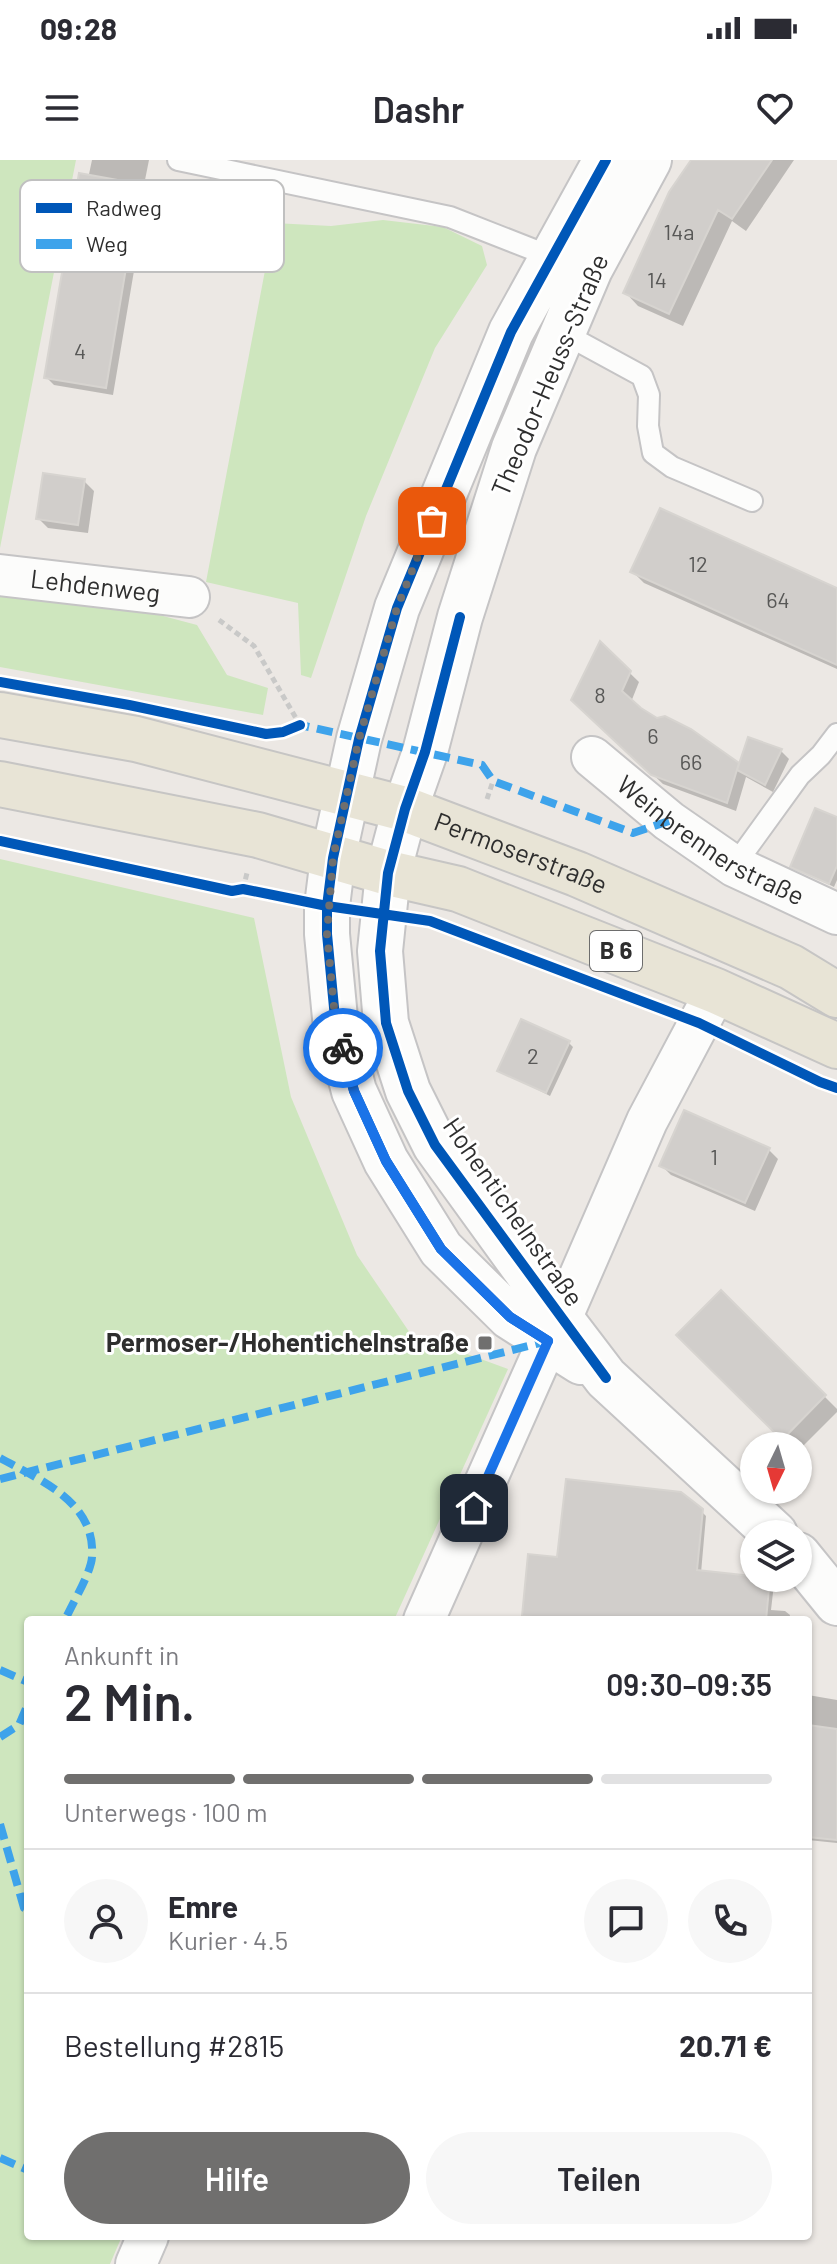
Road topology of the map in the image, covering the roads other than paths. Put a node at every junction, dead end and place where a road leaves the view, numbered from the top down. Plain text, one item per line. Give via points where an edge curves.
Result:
1 (178, 160) edge
2 (606, 160) edge
3 (649, 160) edge
4 (273, 180) edge
5 (284, 182) edge
6 (552, 257) junction
7 (563, 333) junction
8 (752, 501) dead end
9 (0, 575) edge
10 (189, 597) road end
11 (0, 715) edge
12 (837, 734) edge
13 (592, 757) dead end
14 (0, 784) edge
15 (348, 793) junction
16 (405, 809) junction
17 (333, 858) junction
18 (734, 866) junction
19 (388, 873) junction
20 (837, 914) edge
21 (716, 991) junction
22 (837, 995) edge
23 (837, 1046) edge
24 (555, 1330) junction
25 (760, 1520) edge
26 (812, 1572) edge
27 (837, 1603) edge
28 (426, 1616) edge
29 (146, 2240) edge
30 (136, 2264) edge

1 - 4 lane
2 - 6 main road, Theodor-Heuss-Straße
3 - 7 main road, Theodor-Heuss-Straße via 590,269
5 - 6 lane via 450,217
6 - 15 main road, Theodor-Heuss-Straße via 511,332 397,608
7 - 8 lane via 642,376 649,395 653,453 672,467
7 - 16 main road, Theodor-Heuss-Straße via 514,448
9 - 10 street, Lehdenweg
11 - 15 main road, Permoserstraße / B 6 via 136,739
12 - 18 lane
13 - 18 street, Weinbrennerstraße
14 - 17 main road, B 6 via 258,835
15 - 16 main road, Permoserstraße / B 6
15 - 17 main road, Hohentichelnstraße
16 - 19 main road, Theodor-Heuss-Straße
16 - 22 main road, Permoserstraße / B 6 via 634,898 791,967
17 - 19 main road, B 6
17 - 24 main road, Hohentichelnstraße via 327,934 335,1018 354,1091 386,1161 441,1249 510,1317
18 - 20 street, Weinbrennerstraße
19 - 21 main road, B 6 via 458,889
19 - 24 main road, Hohentichelnstraße via 380,951 386,1023 408,1091 435,1145
21 - 23 main road, B 6
21 - 24 street via 647,1121
24 - 25 main road, Hohentichelnstraße
24 - 28 street
26 - 27 main road
29 - 30 street

